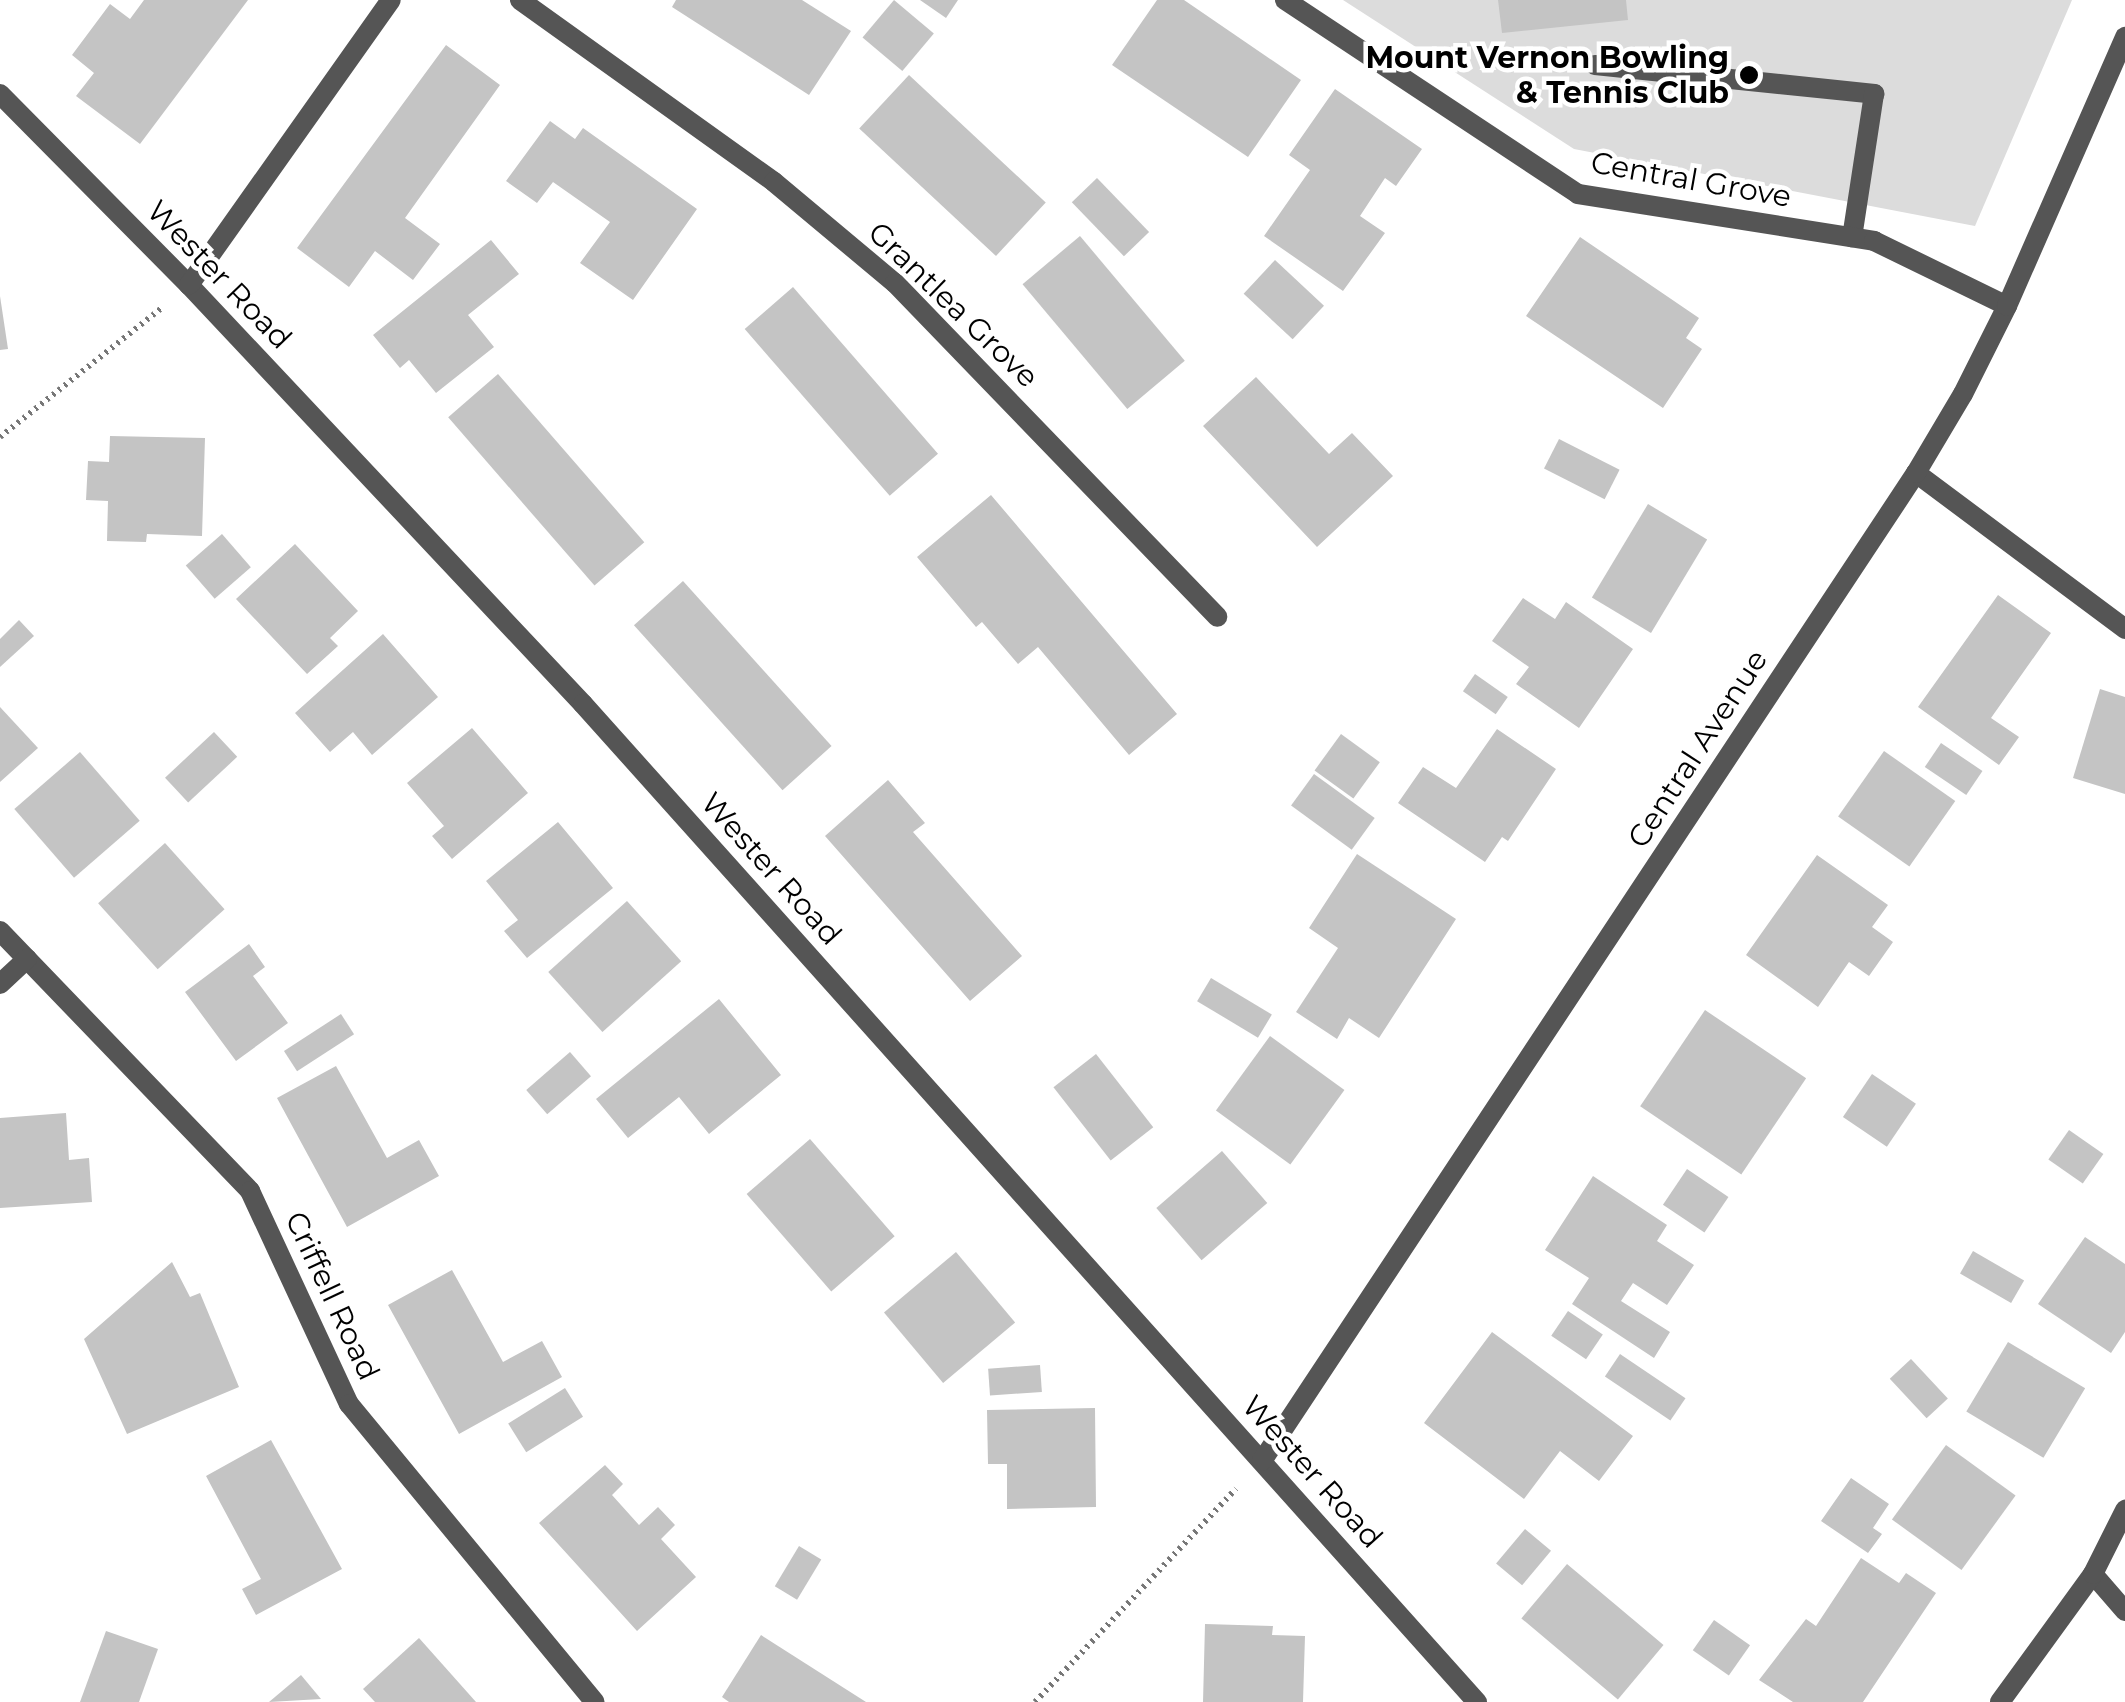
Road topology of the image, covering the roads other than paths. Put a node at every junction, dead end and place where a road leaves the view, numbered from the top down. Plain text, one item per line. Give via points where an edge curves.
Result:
1 (391, 0) edge
2 (520, 0) edge
3 (1285, 0) edge
4 (2125, 37) edge
5 (1595, 65) dead end
6 (0, 94) edge
7 (1852, 237) junction
8 (190, 285) junction
9 (2007, 306) junction
10 (1916, 473) junction
11 (1217, 617) dead end
12 (2125, 629) edge
13 (0, 931) edge
14 (27, 959) junction
15 (0, 984) edge
16 (1262, 1461) junction
17 (2125, 1510) edge
18 (2093, 1574) junction
19 (2125, 1611) edge
20 (594, 1702) edge
21 (1478, 1702) edge
22 (2000, 1702) edge

1 - 8 street
2 - 11 street, Grantlea Grove via 774,182 895,282
3 - 7 street, Central Grove via 1578,194
4 - 9 street, Central Avenue
5 - 7 street via 1874,94
6 - 8 street, Wester Road
7 - 9 street, Central Grove via 1874,241
8 - 16 street, Wester Road via 597,719
9 - 10 street, Central Avenue
10 - 12 street
10 - 16 street, Central Avenue
13 - 14 street, Criffell Road
14 - 15 street
14 - 20 street, Criffell Road via 250,1191 349,1404
16 - 21 street, Wester Road
17 - 18 street
18 - 19 street
18 - 22 street

